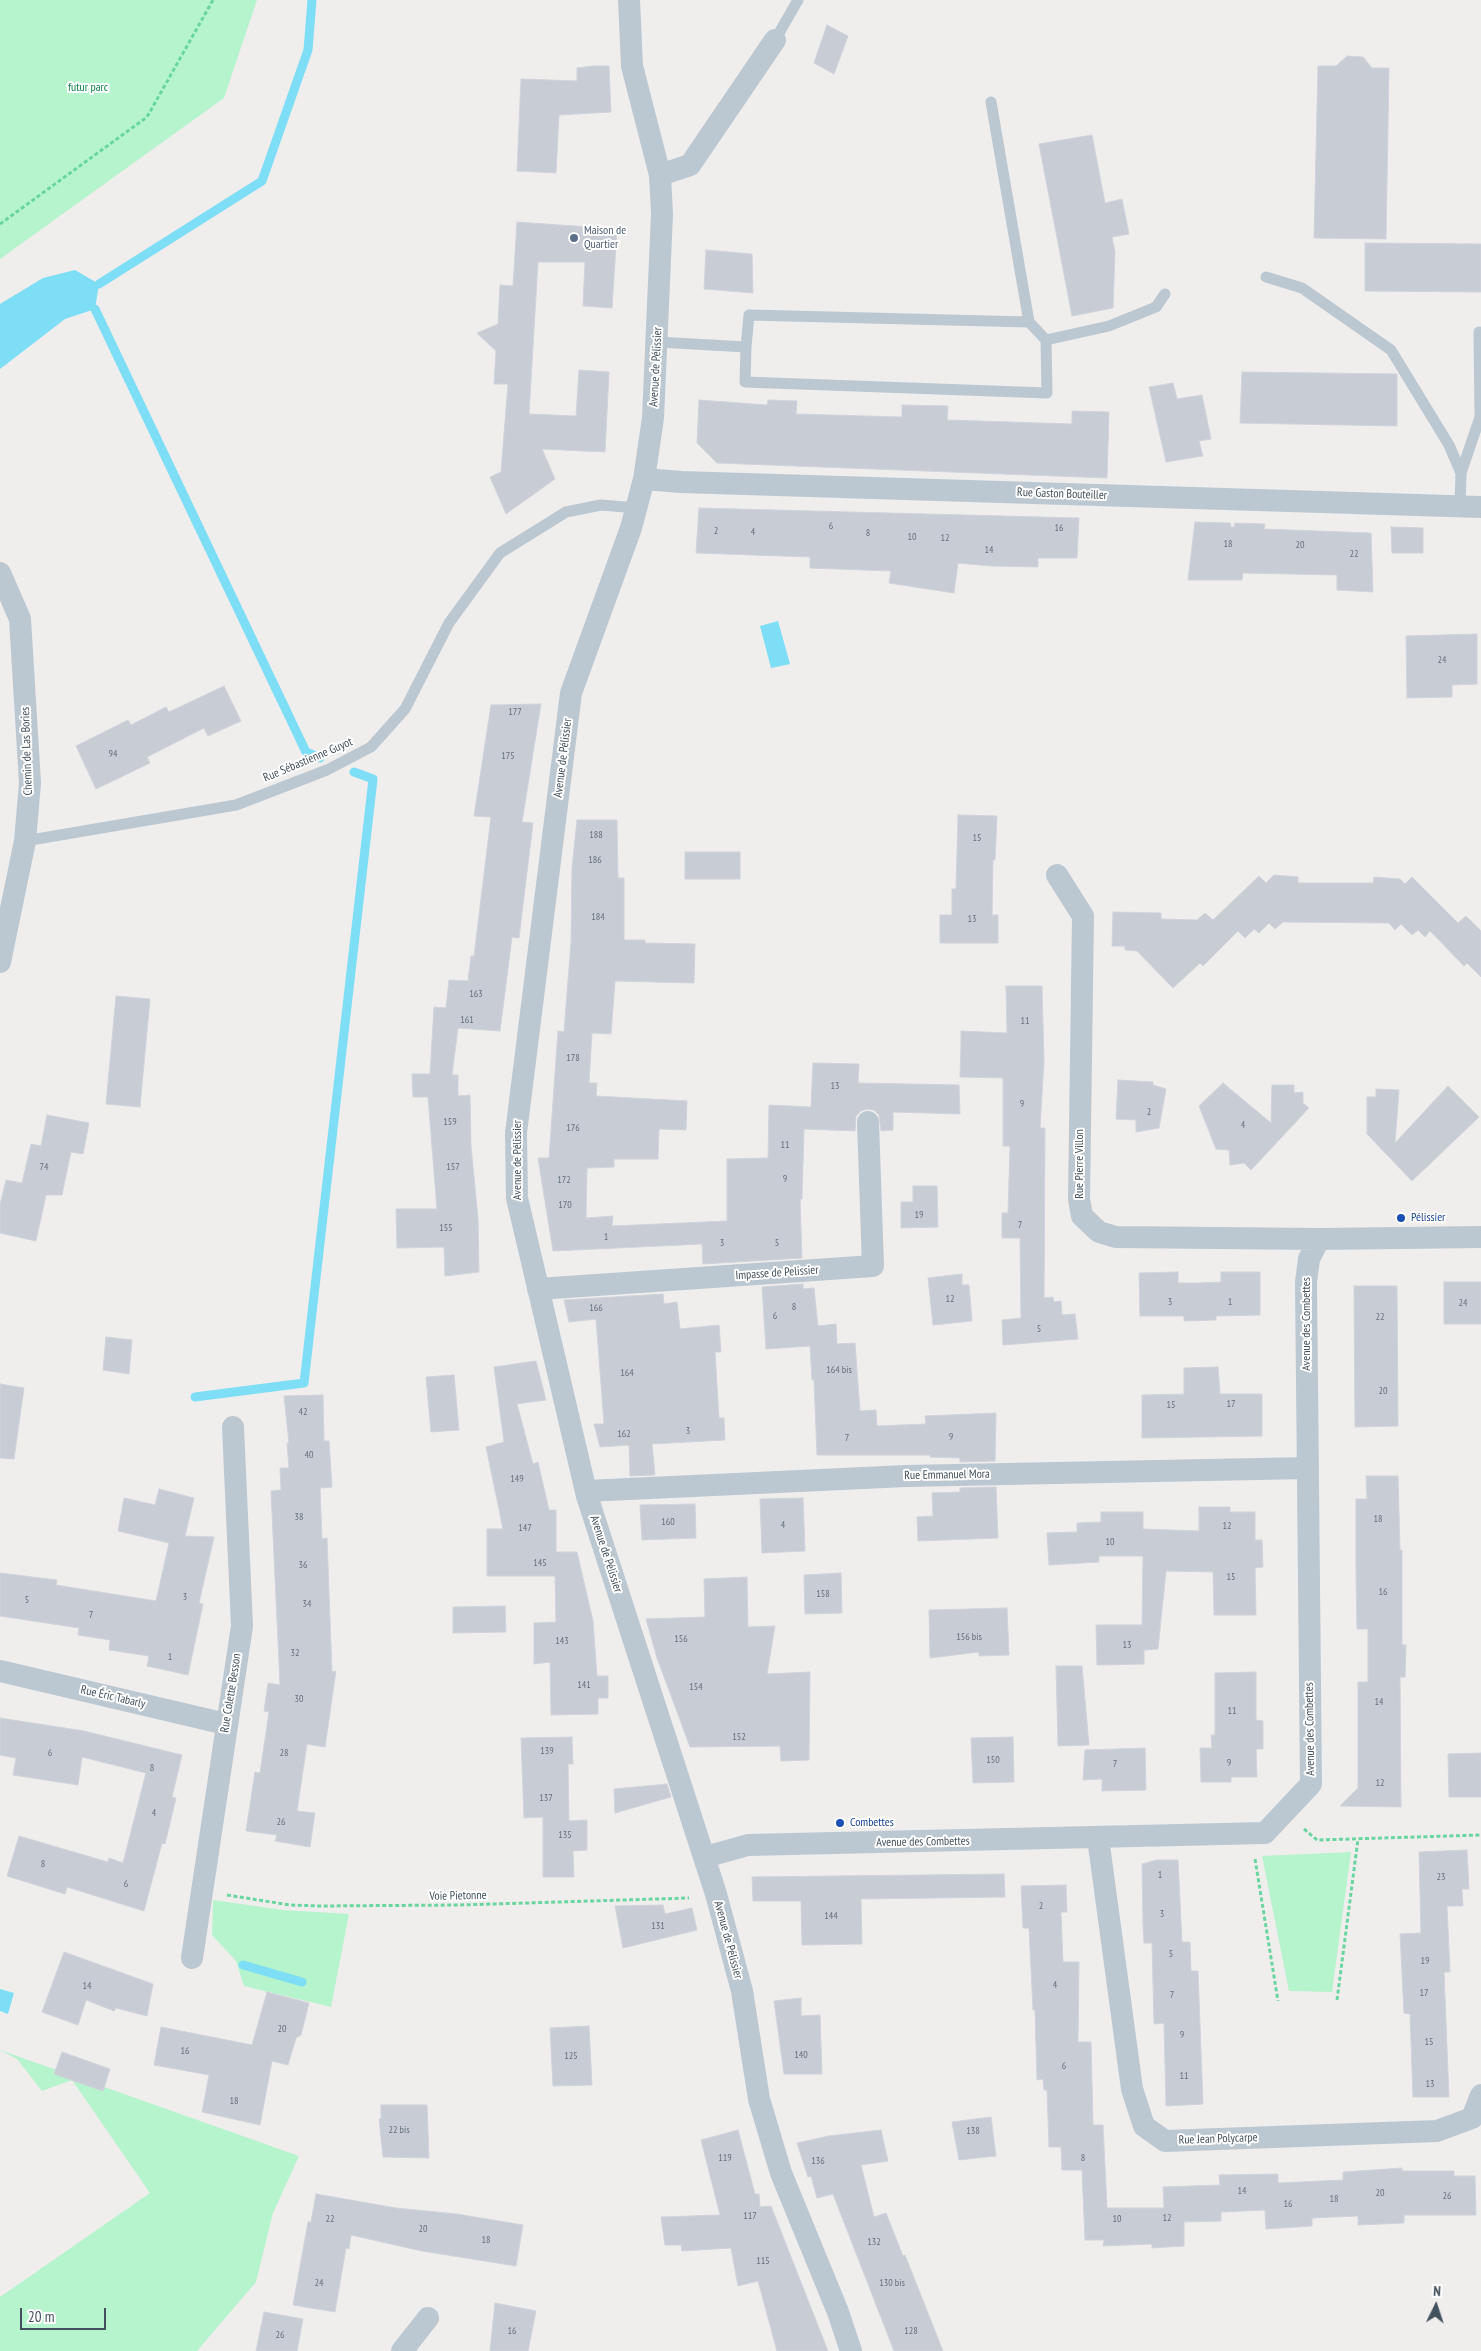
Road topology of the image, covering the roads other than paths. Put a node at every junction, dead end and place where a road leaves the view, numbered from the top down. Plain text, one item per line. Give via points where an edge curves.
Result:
1 (629, 0) edge
2 (796, 2) edge
3 (775, 40) joint
4 (991, 102) dead end
5 (660, 175) junction
6 (1266, 277) dead end
7 (1165, 294) dead end
8 (1030, 322) junction
9 (1479, 332) dead end
10 (1046, 340) junction
11 (658, 342) junction
12 (746, 347) junction
13 (1462, 473) junction
14 (644, 479) junction
15 (1470, 507) edge
16 (637, 508) junction
17 (0, 572) edge
18 (26, 841) junction
19 (1057, 875) dead end
20 (0, 962) edge
21 (868, 1122) dead end
22 (1481, 1236) edge
23 (1319, 1239) junction
24 (538, 1289) junction
25 (233, 1427) dead end
26 (1308, 1468) junction
27 (586, 1491) junction
28 (0, 1671) edge
29 (226, 1724) junction
30 (1098, 1838) junction
31 (705, 1857) junction
32 (192, 1958) dead end
33 (1481, 2095) edge
34 (428, 2318) dead end
35 (402, 2351) edge
36 (851, 2351) edge

1 - 5 street, Avenue de Pélissier via 632,66
2 - 3 lane
3 - 5 street via 690,165
4 - 8 lane
5 - 11 street, Avenue de Pélissier
6 - 13 lane via 1302,288 1391,350
7 - 10 lane via 1156,307 1109,326
8 - 10 lane
8 - 12 lane via 749,315
9 - 13 lane via 1480,417
10 - 12 lane via 1047,393 745,382
11 - 12 lane
11 - 14 street, Avenue de Pélissier via 653,418
13 - 15 lane
14 - 15 street, Rue Gaston Bouteiller
14 - 16 street, Avenue de Pélissier
16 - 18 lane, Rue Sébastienne Guyot via 601,504 566,512 500,552 449,623 405,710 371,747 327,770 236,805
16 - 24 street, Avenue de Pélissier via 571,693 516,1133 517,1198
17 - 18 street, Chemin de Las Bories via 20,620 30,783
18 - 20 street, Chemin de Las Bories
19 - 23 street, Rue Pierre Villon via 1083,916 1082,1216 1099,1232 1116,1237
21 - 24 street, Impasse de Pelissier via 873,1266
22 - 23 street
23 - 26 street, Avenue des Combettes via 1309,1259 1306,1282
24 - 27 street, Avenue de Pélissier
25 - 29 street, Rue Colette Besson via 242,1626
26 - 27 street, Rue Emmanuel Mora via 906,1476
26 - 30 street, Avenue des Combettes via 1311,1784 1265,1833
27 - 31 street, Avenue de Pélissier
28 - 29 street, Rue Éric Tabarly
29 - 32 street, Rue Colette Besson
30 - 31 street, Avenue des Combettes via 748,1845
30 - 33 street, Rue Jean Polycarpe via 1132,2089 1144,2126 1165,2141 1437,2131 1472,2118
31 - 36 street, Avenue de Pélissier via 742,1991 759,2098 781,2173
34 - 35 street

